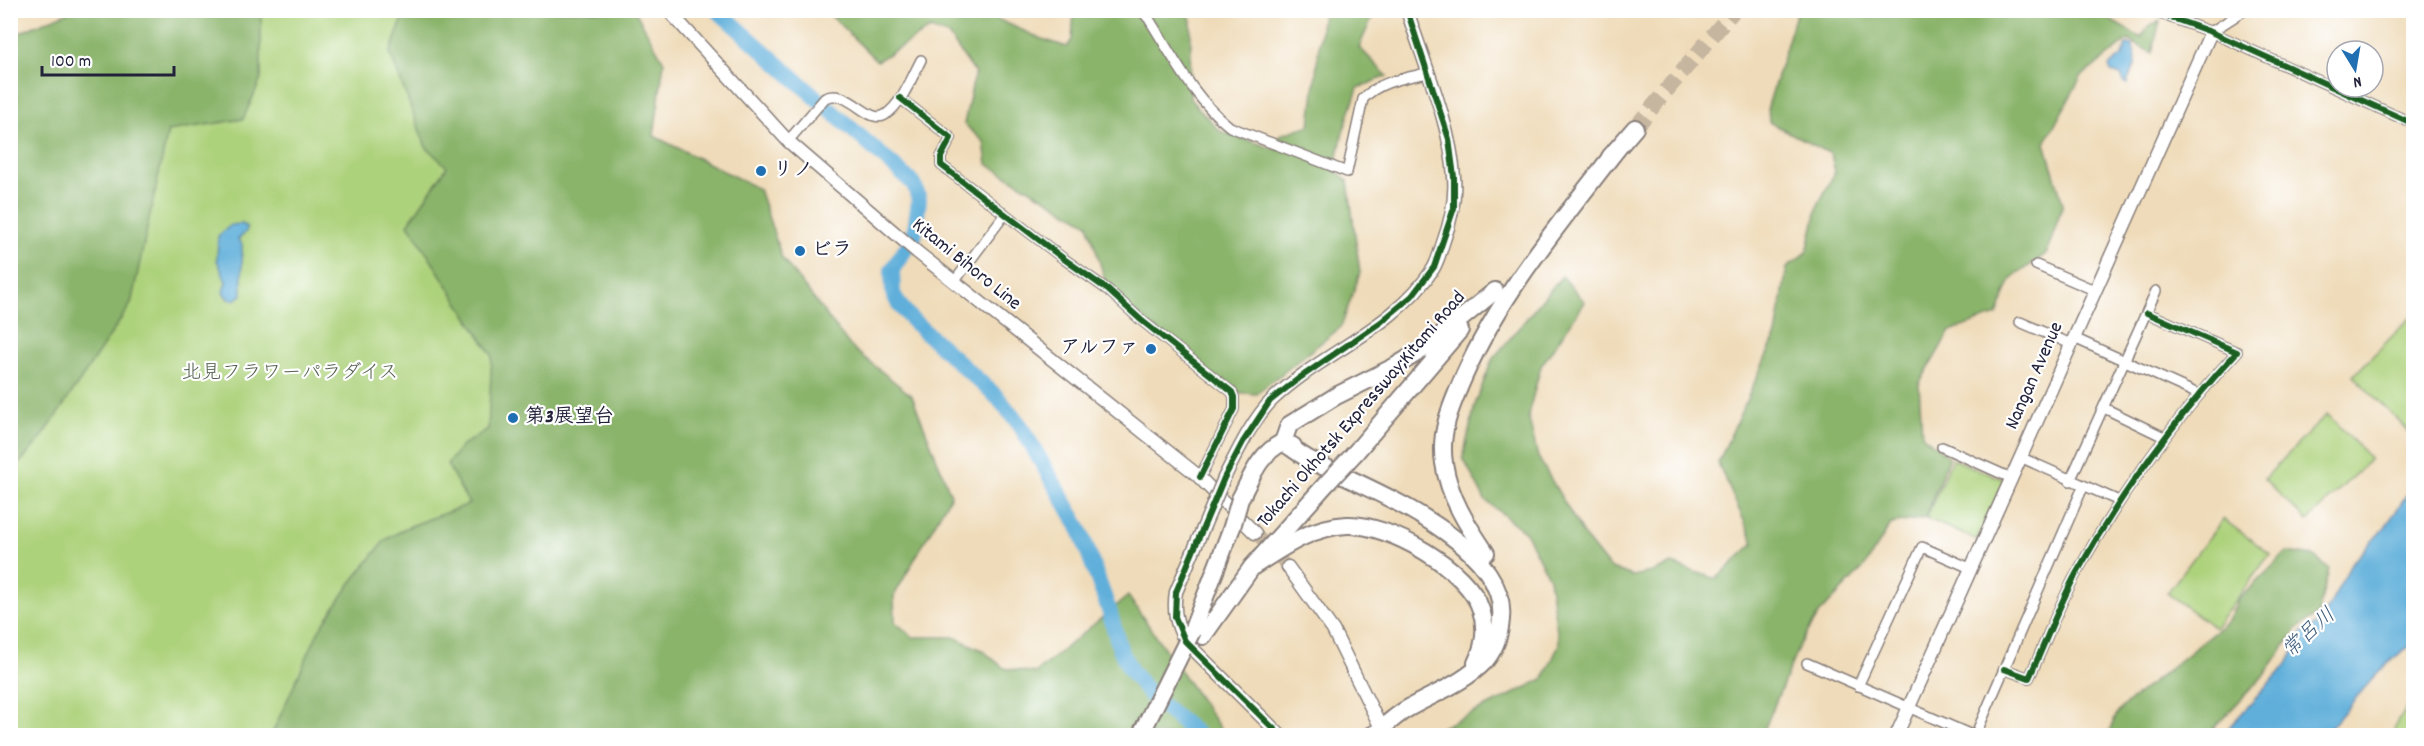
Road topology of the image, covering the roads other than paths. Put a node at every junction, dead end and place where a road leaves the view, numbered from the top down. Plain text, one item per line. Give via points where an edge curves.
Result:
1 (668, 10) edge
2 (1141, 10) edge
3 (1407, 10) edge
4 (2151, 10) edge
5 (2245, 10) edge
6 (2211, 32) junction
7 (921, 60) dead end
8 (1427, 73) junction
9 (900, 98) junction
10 (2414, 124) edge
11 (1635, 128) tunnel mouth
12 (788, 141) junction
13 (1617, 149) junction
14 (1005, 213) junction
15 (2036, 265) dead end
16 (954, 282) junction
17 (2094, 290) junction
18 (1495, 291) junction
19 (2156, 291) dead end
20 (2147, 313) junction
21 (2020, 322) dead end
22 (2072, 341) junction
23 (2124, 361) junction
24 (2198, 394) junction
25 (2104, 408) junction
26 (2164, 437) junction
27 (1283, 442) junction
28 (1942, 447) dead end
29 (2020, 458) junction
30 (1200, 477) junction
31 (2011, 478) junction
32 (2070, 481) junction
33 (2083, 487) junction
34 (2119, 501) junction
35 (1255, 533) tunnel mouth
36 (1486, 553) junction
37 (1252, 567) junction
38 (1288, 567) tunnel mouth
39 (1970, 568) junction
40 (1197, 633) junction
41 (1807, 663) dead end
42 (2004, 669) junction
43 (1471, 672) junction
44 (1858, 686) junction
45 (1908, 708) junction
46 (1383, 732) edge
47 (1141, 735) edge
48 (1281, 735) edge
49 (1365, 735) edge
50 (1896, 735) edge
51 (1975, 735) edge

1 - 12 main road, Kitami Bihoro Line
2 - 8 street via 1217,117 1230,127 1347,172 1363,99 1370,91 1394,81
3 - 8 main road
4 - 6 street
5 - 6 street
6 - 10 street
6 - 17 main road, Nangan Avenue
7 - 9 street
8 - 48 main road, bridge via 1449,139 1454,177 1454,208 1434,267 1412,296 1381,322 1270,401 1224,478 1176,592 1174,605 1185,641
9 - 12 street via 880,117 832,95
9 - 14 street via 951,138 941,165
11 - 13 highway, Tokachi Okhotsk Expressway;Kitami Road
12 - 16 main road, Kitami Bihoro Line
13 - 18 highway, Tokachi Okhotsk Expressway;Kitami Road
13 - 36 highway via 1497,310 1450,408 1444,431 1444,462 1455,503
14 - 16 street
14 - 30 street via 1108,290 1232,392 1234,409
15 - 17 street
16 - 30 main road, Kitami Bihoro Line
17 - 22 main road, Nangan Avenue
18 - 27 highway via 1425,348 1289,424
18 - 37 highway, Tokachi Okhotsk Expressway;Kitami Road, bridge
19 - 20 street
20 - 23 street
20 - 24 street via 2237,352
21 - 22 street
22 - 23 street
22 - 29 main road, Nangan Avenue
23 - 24 street
23 - 25 street
24 - 26 street
25 - 26 street
25 - 32 street
26 - 34 street
27 - 36 highway via 1366,476 1424,507
27 - 40 highway, bridge via 1270,449 1257,466 1240,499
27 - 43 highway via 1308,459 1416,511 1475,557 1498,593 1502,612 1494,648
28 - 31 street
29 - 31 main road, Nangan Avenue
29 - 32 street
30 - 35 main road, Kitami Bihoro Line
31 - 39 main road, Nangan Avenue
32 - 33 street
33 - 34 street
33 - 42 street
34 - 42 street via 2075,576 2029,678
36 - 46 highway via 1503,579 1509,597 1511,626 1503,652 1481,678
37 - 40 highway, Tokachi Okhotsk Expressway;Kitami Road
37 - 43 highway via 1302,536 1324,528 1350,525 1399,538 1453,571 1473,593 1485,634
38 - 46 main road via 1333,630
39 - 44 street via 1922,547
39 - 45 main road, Nangan Avenue
40 - 47 highway, Tokachi Okhotsk Expressway;Kitami Road, bridge
41 - 44 street
42 - 51 street
43 - 46 highway via 1405,710
44 - 45 street
45 - 50 main road, Nangan Avenue
45 - 51 street
46 - 49 main road

